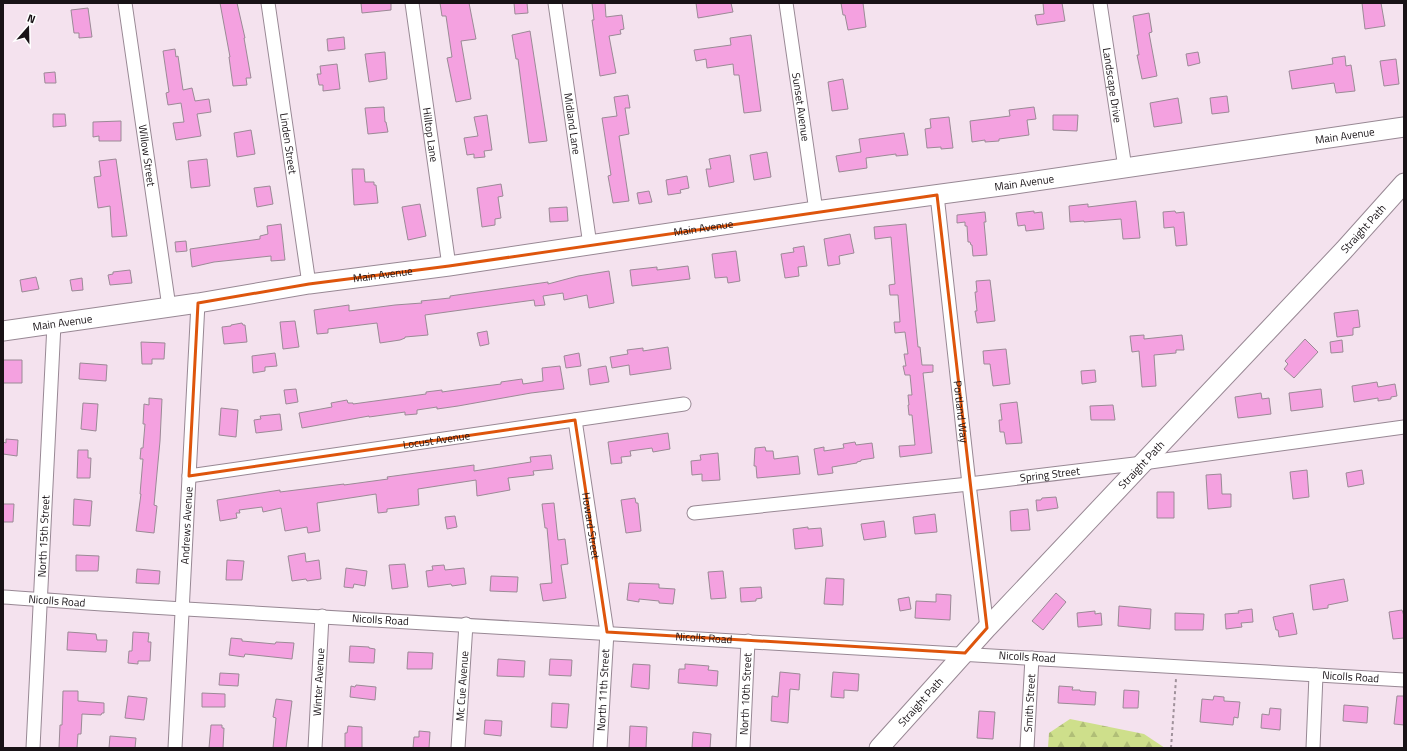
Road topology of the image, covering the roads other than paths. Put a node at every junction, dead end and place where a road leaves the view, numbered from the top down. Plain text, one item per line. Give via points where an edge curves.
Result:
1 (125, 3) edge
2 (268, 3) edge
3 (412, 3) edge
4 (555, 3) edge
5 (786, 3) edge
6 (1100, 3) edge
7 (1404, 127) edge
8 (1125, 168) junction
9 (1404, 183) edge
10 (937, 195) junction
11 (816, 211) junction
12 (590, 245) junction
13 (449, 266) junction
14 (309, 284) junction
15 (198, 303) junction
16 (169, 307) junction
17 (54, 324) junction
18 (3, 331) edge
19 (684, 404) dead end
20 (574, 420) junction
21 (1404, 427) edge
22 (1143, 463) junction
23 (189, 476) junction
24 (969, 484) junction
25 (694, 513) dead end
26 (3, 597) edge
27 (41, 599) junction
28 (183, 609) junction
29 (322, 616) junction
30 (466, 624) junction
31 (987, 628) junction
32 (607, 632) junction
33 (748, 641) junction
34 (965, 653) junction
35 (1032, 658) junction
36 (1316, 675) junction
37 (1404, 680) edge
38 (882, 746) edge
39 (33, 748) edge
40 (175, 748) edge
41 (315, 748) edge
42 (458, 748) edge
43 (600, 748) edge
44 (743, 748) edge
45 (1027, 748) edge
46 (1313, 748) edge

1 - 16 street, Willow Street
2 - 14 street, Linden Street
3 - 13 street, Hilltop Lane
4 - 12 street, Midland Lane
5 - 11 street, Sunset Avenue
6 - 8 street, Landscape Drive
7 - 8 street, Main Avenue
8 - 10 street, Main Avenue
9 - 22 street, Straight Path
10 - 11 street, Main Avenue
10 - 24 street, Portland Way
11 - 12 street, Main Avenue
12 - 13 street, Main Avenue
13 - 14 street, Main Avenue
14 - 15 street, Main Avenue
15 - 16 street, Main Avenue
15 - 23 street, Andrews Avenue
16 - 17 street, Main Avenue
17 - 18 street, Main Avenue
17 - 27 street, North 15th Street
19 - 20 street, Locust Avenue
20 - 23 street, Locust Avenue
20 - 32 street, Howard Street
21 - 22 street, Spring Street
22 - 24 street, Spring Street
22 - 31 street, Straight Path
23 - 28 street, Andrews Avenue
24 - 25 street, Spring Street
24 - 31 street, Portland Way
26 - 27 street, Nicolls Road
27 - 28 street, Nicolls Road
27 - 39 street, North 15th Street
28 - 29 street, Nicolls Road
28 - 40 street, Andrews Avenue
29 - 30 street, Nicolls Road
29 - 41 street, Winter Avenue
30 - 32 street, Nicolls Road
30 - 42 street, Mc Cue Avenue
31 - 34 street, Straight Path
32 - 33 street, Nicolls Road
32 - 43 street, North 11th Street
33 - 34 street, Nicolls Road
33 - 44 street, North 10th Street
34 - 35 street, Nicolls Road
34 - 38 street, Straight Path
35 - 36 street, Nicolls Road
35 - 45 street, Smith Street
36 - 37 street, Nicolls Road
36 - 46 street

